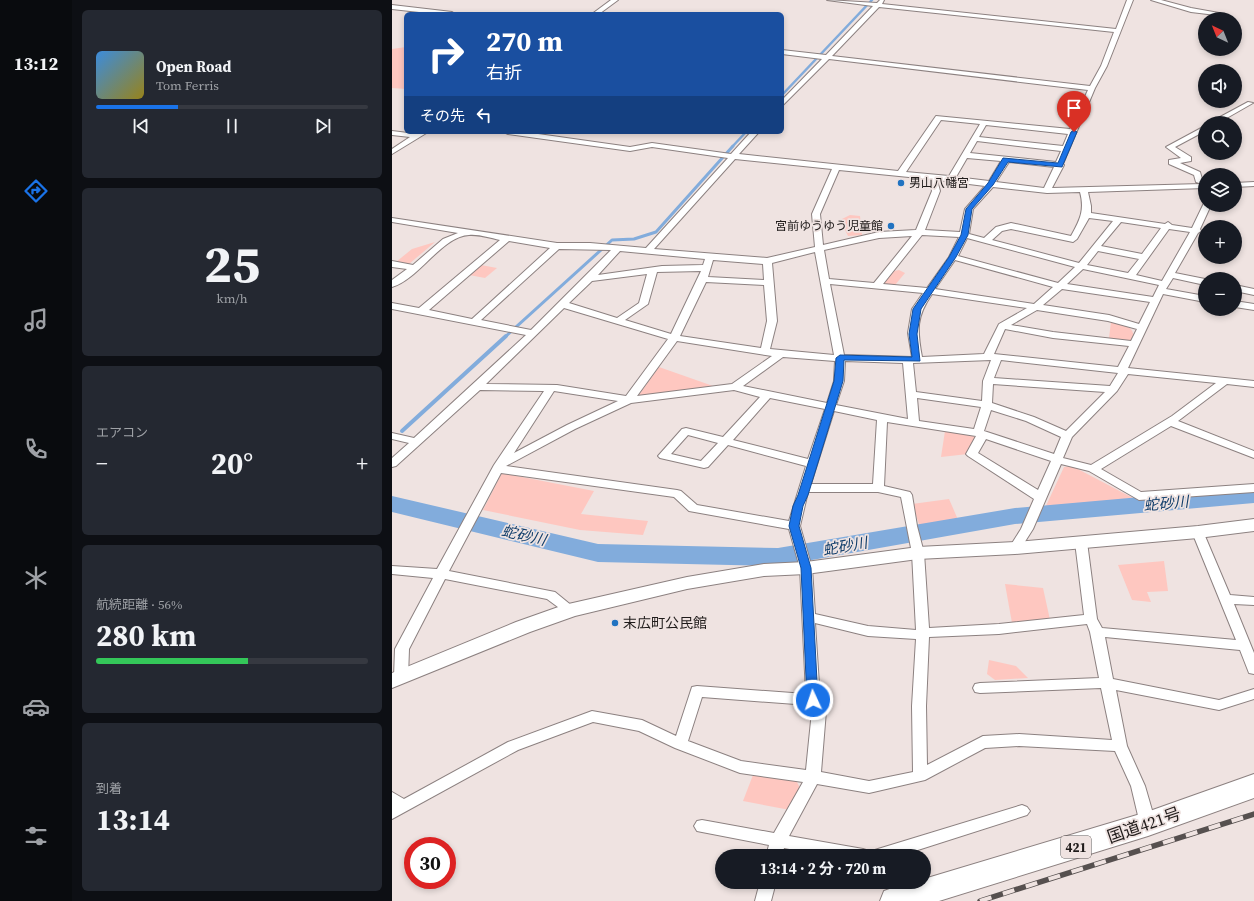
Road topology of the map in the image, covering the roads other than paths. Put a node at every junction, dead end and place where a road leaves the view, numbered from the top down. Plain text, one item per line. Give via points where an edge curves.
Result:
1 (615, 0) edge
2 (830, 0) edge
3 (1130, 0) edge
4 (1154, 0) edge
5 (881, 2) edge
6 (392, 7) edge
7 (435, 12) edge
8 (598, 12) edge
9 (1208, 12) edge
10 (1118, 31) junction
11 (784, 52) edge
12 (826, 57) junction
13 (1092, 88) junction
14 (784, 102) edge
15 (1250, 103) dead end
16 (1226, 116) edge
17 (984, 123) junction
18 (1074, 132) junction
19 (1198, 132) edge
20 (392, 133) edge
21 (420, 134) edge
22 (522, 134) edge
23 (753, 134) edge
24 (416, 136) junction
25 (974, 139) junction
26 (1066, 150) junction
27 (392, 152) edge
28 (965, 155) junction
29 (732, 156) junction
30 (1006, 160) junction
31 (1060, 165) junction
32 (836, 168) junction
33 (901, 173) junction
34 (932, 177) junction
35 (1198, 177) edge
36 (951, 179) junction
37 (991, 184) junction
38 (1254, 184) edge
39 (1242, 185) edge
40 (1198, 186) edge
41 (1047, 191) junction
42 (1084, 191) junction
43 (1204, 212) edge
44 (1087, 214) junction
45 (1119, 219) junction
46 (392, 220) edge
47 (1168, 225) junction
48 (468, 231) junction
49 (1197, 231) junction
50 (919, 233) junction
51 (964, 235) junction
52 (508, 237) junction
53 (987, 240) junction
54 (557, 246) junction
55 (1097, 248) junction
56 (617, 249) junction
57 (819, 249) junction
58 (648, 251) junction
59 (710, 256) junction
60 (953, 257) junction
61 (1144, 257) junction
62 (767, 261) junction
63 (392, 264) edge
64 (1081, 266) junction
65 (415, 268) junction
66 (706, 268) junction
67 (653, 270) junction
68 (1171, 275) junction
69 (1131, 276) junction
70 (589, 279) junction
71 (703, 279) junction
72 (826, 281) junction
73 (1198, 281) edge
74 (769, 283) junction
75 (392, 284) edge
76 (877, 285) junction
77 (1060, 286) junction
78 (1242, 289) edge
79 (928, 291) junction
80 (1161, 292) junction
81 (1254, 292) edge
82 (1198, 298) edge
83 (561, 304) junction
84 (1242, 305) edge
85 (392, 306) edge
86 (1036, 307) junction
87 (1254, 307) edge
88 (421, 312) junction
89 (618, 321) junction
90 (474, 322) junction
91 (1002, 326) junction
92 (1142, 328) junction
93 (532, 333) junction
94 (674, 338) junction
95 (1135, 344) junction
96 (765, 351) junction
97 (781, 354) junction
98 (840, 358) junction
99 (992, 358) junction
100 (912, 360) junction
101 (1122, 369) junction
102 (1226, 380) junction
103 (988, 381) junction
104 (1254, 384) edge
105 (477, 387) junction
106 (734, 387) junction
107 (551, 388) junction
108 (1113, 389) junction
109 (910, 394) junction
110 (767, 395) junction
111 (628, 400) junction
112 (986, 404) junction
113 (831, 408) junction
114 (882, 418) junction
115 (914, 422) junction
116 (1170, 422) junction
117 (980, 434) junction
118 (392, 436) edge
119 (1067, 436) junction
120 (725, 441) junction
121 (418, 442) junction
122 (1254, 455) edge
123 (1056, 459) junction
124 (392, 464) edge
125 (813, 464) junction
126 (499, 467) junction
127 (1093, 469) junction
128 (1254, 479) edge
129 (805, 488) junction
130 (878, 488) junction
131 (1250, 489) edge
132 (1040, 497) junction
133 (1254, 525) edge
134 (794, 526) junction
135 (1198, 532) junction
136 (1081, 542) junction
137 (1015, 548) junction
138 (918, 553) junction
139 (806, 568) junction
140 (392, 570) edge
141 (441, 574) junction
142 (1225, 599) junction
143 (1254, 601) edge
144 (571, 610) junction
145 (808, 617) junction
146 (1091, 619) junction
147 (1097, 632) junction
148 (923, 634) junction
149 (1244, 646) junction
150 (1254, 669) edge
151 (396, 679) edge
152 (1106, 683) junction
153 (980, 688) dead end
154 (1254, 694) edge
155 (813, 700) junction
156 (680, 744) junction
157 (1120, 746) junction
158 (920, 776) junction
159 (813, 777) junction
160 (1254, 786) edge
161 (395, 806) edge
162 (1022, 811) dead end
163 (1148, 824) junction
164 (702, 826) dead end
165 (778, 841) junction
166 (776, 849) edge
167 (823, 849) edge
168 (900, 849) edge
169 (767, 889) edge
170 (764, 901) edge
171 (895, 901) edge

1 - 8 street
2 - 5 street
3 - 10 street
4 - 9 street
5 - 10 street
5 - 12 street
6 - 7 street
10 - 13 street
11 - 12 street
12 - 13 street
12 - 14 street
13 - 18 street
15 - 16 street
17 - 18 street
17 - 25 street
17 - 33 street via 939,118
18 - 26 street
19 - 35 street via 1170,147 1188,159 1172,162 1197,174
20 - 24 street
21 - 24 street
22 - 29 street via 630,149 652,145
23 - 29 street
24 - 27 street
25 - 26 street
25 - 28 street
26 - 31 street
28 - 30 street
28 - 36 street
29 - 32 street
29 - 58 street
30 - 31 street
30 - 37 street
31 - 41 street
32 - 33 street
32 - 57 street via 816,214
33 - 34 street
34 - 36 street
34 - 50 street via 936,191
36 - 37 street
37 - 41 street
37 - 51 street via 969,209
38 - 39 street
40 - 42 street
41 - 42 street
42 - 44 street via 1089,205
43 - 49 street
44 - 45 street
44 - 53 street via 1073,239 1010,226 999,229
45 - 47 street
45 - 55 street
46 - 48 street
47 - 49 street
47 - 61 street
48 - 52 street
48 - 65 street via 446,241
49 - 68 street
50 - 51 street
50 - 57 street via 879,235
50 - 76 street
51 - 53 street
51 - 60 street
52 - 54 street
52 - 88 street
53 - 64 street
54 - 56 street
54 - 90 street
55 - 61 street
55 - 64 street
56 - 58 street
56 - 70 street
57 - 62 street
57 - 72 street
58 - 59 street
59 - 62 street
59 - 66 street
60 - 77 street
60 - 79 street
61 - 69 street
62 - 74 street
63 - 65 street
64 - 69 street
64 - 77 street
65 - 75 street
66 - 67 street
66 - 71 street
67 - 70 street
67 - 89 street via 643,304
68 - 73 street
68 - 80 street
69 - 80 street
70 - 83 street
71 - 74 street
71 - 94 street
72 - 76 street
72 - 98 street
74 - 96 street via 772,320
76 - 79 street
77 - 80 street
77 - 86 street
78 - 81 street
79 - 86 street
79 - 100 street via 917,309
80 - 82 street
80 - 92 street
83 - 89 street
83 - 93 street
84 - 87 street
85 - 88 street
86 - 91 street
86 - 92 street via 1109,318
88 - 90 street
89 - 94 street
90 - 93 street
91 - 95 street via 1053,335
91 - 99 street
92 - 95 street
93 - 105 street
94 - 96 street
94 - 111 street
95 - 101 street
96 - 97 street
97 - 98 street
97 - 106 street
98 - 100 street
98 - 113 street via 839,381
99 - 100 street
99 - 101 street
99 - 103 street
100 - 109 street
101 - 102 street
101 - 108 street via 1123,373
102 - 104 street
102 - 116 street
103 - 108 street
103 - 112 street
105 - 107 street
105 - 121 street
106 - 110 street
106 - 111 street
107 - 111 street
107 - 126 street
108 - 119 street
109 - 112 street
109 - 115 street
110 - 113 street
110 - 120 street
111 - 126 street via 571,427
112 - 117 street
112 - 119 street via 1030,419
113 - 114 street
113 - 125 street
114 - 115 street
114 - 130 street
115 - 117 street
116 - 122 street
116 - 127 street
117 - 123 street
117 - 132 street via 972,454
118 - 121 street
119 - 123 street
120 - 120 street via 704,465 664,456 686,431
120 - 125 street
121 - 124 street
123 - 127 street
123 - 132 street
125 - 129 street
126 - 134 street via 677,494 693,508
126 - 141 street
127 - 131 street via 1139,496
128 - 131 street
129 - 130 street
129 - 134 street
130 - 138 street via 906,495
132 - 137 street via 1027,529
133 - 135 street
134 - 139 street
135 - 136 street
135 - 142 street
136 - 137 street
136 - 146 street
137 - 138 street
138 - 139 street
138 - 148 street
139 - 144 street via 764,570 686,582
139 - 145 street
140 - 141 street
141 - 144 street via 551,595
141 - 151 street via 402,649
142 - 143 street
142 - 149 street
144 - 151 street
145 - 148 street via 868,631
145 - 155 street
146 - 147 street
146 - 148 street
147 - 149 street
147 - 152 street
148 - 158 street via 919,706
149 - 150 street
152 - 153 street
152 - 154 street via 1219,705
152 - 157 street
155 - 156 street via 697,691
155 - 159 street via 819,710
156 - 159 street via 740,767
156 - 161 street via 642,726 592,716 513,746
157 - 158 street via 1019,740 983,742
157 - 163 street via 1138,786
158 - 159 street via 869,787
159 - 165 street
160 - 163 highway, 国道421号 / 421
162 - 168 street
163 - 171 highway, 国道421号 / 421
164 - 165 street
165 - 166 street
165 - 167 street
169 - 170 street

